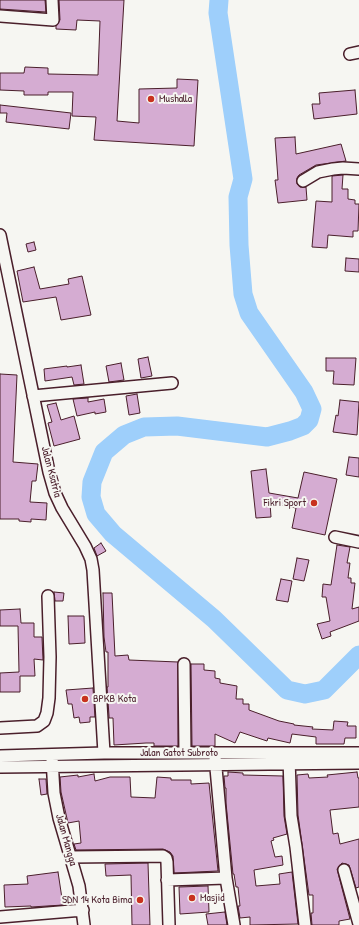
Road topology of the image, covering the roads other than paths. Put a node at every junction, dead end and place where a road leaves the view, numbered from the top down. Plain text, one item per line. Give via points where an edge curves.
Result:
1 (52, 0) edge
2 (0, 16) edge
3 (359, 169) edge
4 (303, 180) dead end
5 (0, 235) edge
6 (172, 384) dead end
7 (33, 396) junction
8 (335, 537) dead end
9 (359, 542) edge
10 (48, 596) dead end
11 (184, 664) dead end
12 (0, 728) edge
13 (104, 753) junction
14 (185, 753) junction
15 (215, 753) junction
16 (288, 753) junction
17 (359, 753) edge
18 (52, 754) junction
19 (0, 756) edge
20 (359, 763) edge
21 (215, 764) junction
22 (289, 764) junction
23 (0, 767) edge
24 (52, 767) junction
25 (71, 857) junction
26 (344, 870) dead end
27 (226, 878) junction
28 (167, 880) junction
29 (83, 910) junction
30 (0, 917) edge
31 (359, 924) edge
32 (84, 925) edge
33 (169, 925) edge
34 (234, 925) edge
35 (305, 925) edge

1 - 2 street via 53,20
3 - 4 street via 333,169 318,172
5 - 7 street, Jalan Ksatria
6 - 7 street
7 - 13 street, Jalan Ksatria via 55,493 91,559
8 - 9 street
10 - 12 street via 49,698 44,720 37,726
11 - 14 street
13 - 14 street, Jalan Gatot Subroto
13 - 18 street, Jalan Gatot Subroto
14 - 15 street, Jalan Gatot Subroto
15 - 16 street, Jalan Gatot Subroto
15 - 21 street
16 - 17 street, Jalan Gatot Subroto
16 - 22 street
18 - 19 street, Jalan Gatot Subroto
18 - 24 street, Jalan Mangga
20 - 22 street, Jalan Gatot Subroto
21 - 22 street, Jalan Gatot Subroto
21 - 24 street, Jalan Gatot Subroto
21 - 27 street
22 - 35 street via 291,816
23 - 24 street, Jalan Gatot Subroto
24 - 25 street, Jalan Mangga via 59,818
25 - 28 street via 163,856 167,862
25 - 29 street, Jalan Mangga
26 - 31 street
27 - 28 street
27 - 34 street
28 - 33 street
29 - 30 street
29 - 32 street, Jalan Mangga

